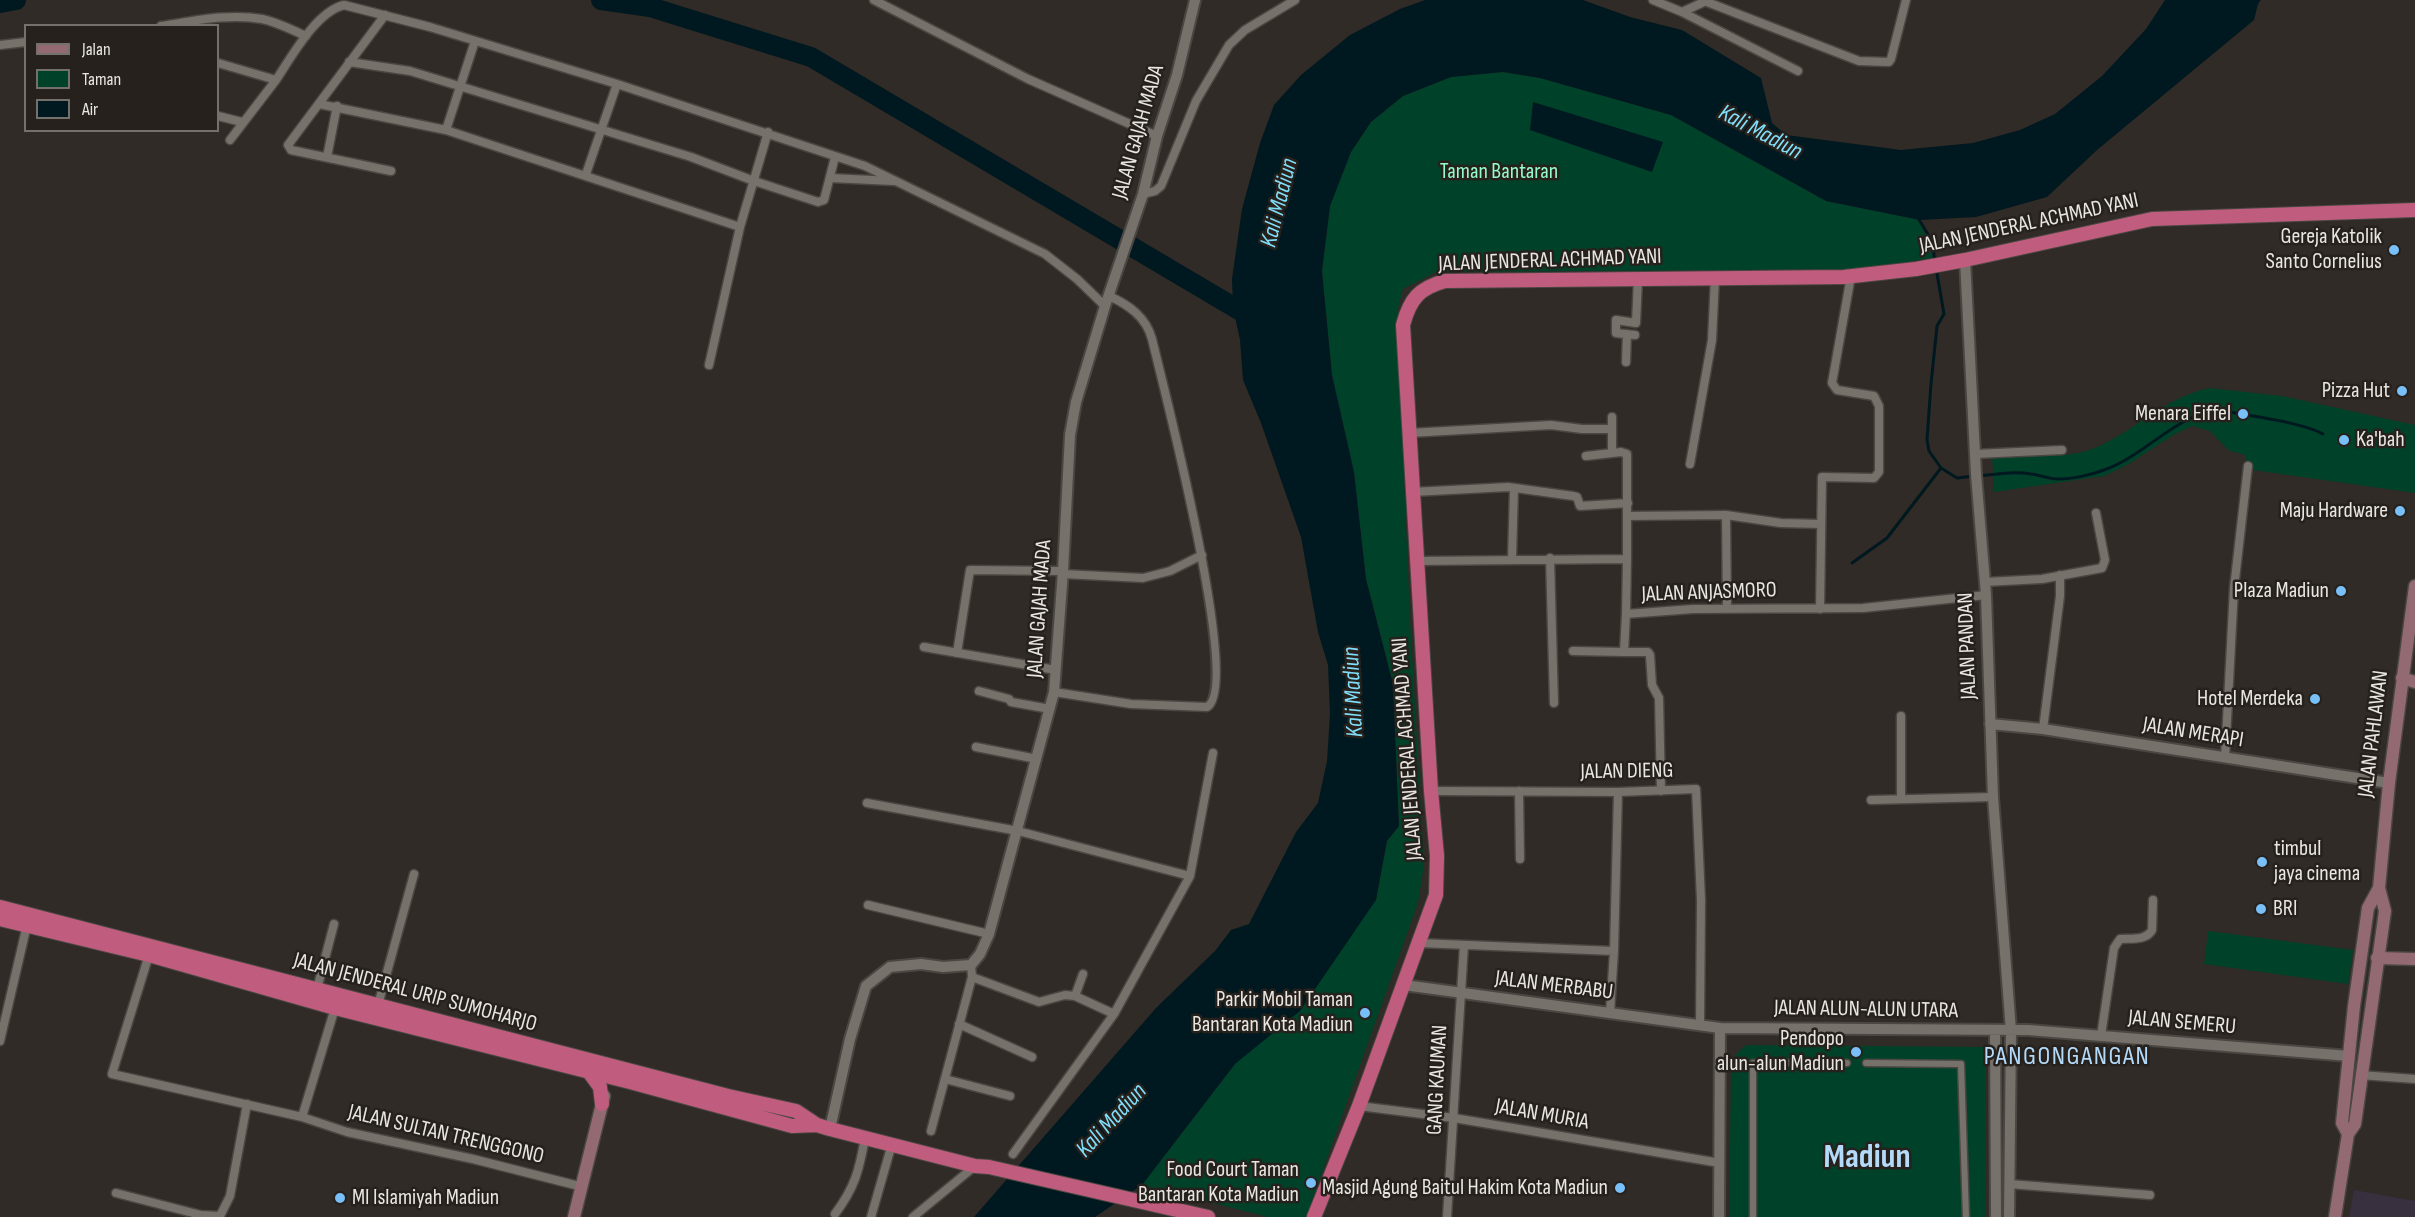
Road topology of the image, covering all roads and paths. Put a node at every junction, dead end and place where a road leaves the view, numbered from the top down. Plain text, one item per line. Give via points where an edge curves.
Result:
1 (874, 0) edge
2 (1195, 0) edge
3 (1295, 0) edge
4 (1653, 0) edge
5 (1906, 0) edge
6 (1704, 1) edge
7 (1682, 12) junction
8 (385, 15) junction
9 (174, 24) edge
10 (306, 36) junction
11 (475, 41) junction
12 (24, 42) edge
13 (0, 45) edge
14 (349, 62) junction
15 (219, 63) edge
16 (1798, 70) dead end
17 (276, 80) junction
18 (617, 84) junction
19 (460, 86) junction
20 (319, 104) junction
21 (337, 106) junction
22 (219, 116) edge
23 (242, 122) junction
24 (602, 129) junction
25 (446, 130) junction
26 (768, 132) junction
27 (1157, 136) junction
28 (230, 140) dead end
29 (327, 157) junction
30 (835, 157) junction
31 (391, 171) dead end
32 (586, 174) junction
33 (830, 178) junction
34 (754, 182) junction
35 (899, 182) junction
36 (1142, 195) junction
37 (2415, 210) edge
38 (740, 227) junction
39 (1960, 261) junction
40 (1851, 276) junction
41 (1715, 278) junction
42 (1638, 279) junction
43 (1107, 301) junction
44 (1626, 362) dead end
45 (709, 365) dead end
46 (1612, 417) dead end
47 (1612, 429) junction
48 (1410, 433) junction
49 (2062, 450) dead end
50 (1612, 453) junction
51 (1975, 454) junction
52 (1586, 456) dead end
53 (1690, 464) dead end
54 (2248, 466) dead end
55 (1514, 488) junction
56 (1412, 492) junction
57 (1628, 503) junction
58 (2096, 513) dead end
59 (1726, 515) junction
60 (1627, 516) junction
61 (1821, 524) junction
62 (1202, 555) junction
63 (1550, 558) junction
64 (1512, 559) junction
65 (1627, 559) junction
66 (1416, 561) junction
67 (1063, 573) junction
68 (2058, 576) junction
69 (1985, 582) junction
70 (2415, 586) edge
71 (1986, 595) junction
72 (1727, 609) junction
73 (1820, 609) junction
74 (1626, 614) junction
75 (924, 647) dead end
76 (1573, 651) dead end
77 (1624, 652) junction
78 (957, 653) junction
79 (1056, 670) junction
80 (2402, 678) junction
81 (2415, 682) edge
82 (979, 691) dead end
83 (1054, 692) junction
84 (1554, 703) dead end
85 (1050, 709) junction
86 (1901, 716) dead end
87 (1990, 724) junction
88 (2043, 729) junction
89 (976, 747) dead end
90 (1213, 753) dead end
91 (2225, 758) junction
92 (1037, 759) junction
93 (2389, 783) junction
94 (1519, 791) junction
95 (1661, 791) junction
96 (1431, 792) junction
97 (1618, 792) junction
98 (1993, 797) junction
99 (1902, 799) junction
100 (1871, 800) dead end
101 (867, 803) dead end
102 (1018, 831) junction
103 (1520, 859) dead end
104 (414, 874) dead end
105 (1190, 876) junction
106 (2379, 888) junction
107 (2153, 900) dead end
108 (868, 904) dead end
109 (0, 907) edge
110 (0, 919) edge
111 (334, 924) dead end
112 (27, 926) junction
113 (989, 934) junction
114 (1419, 942) junction
115 (1464, 945) junction
116 (1614, 951) junction
117 (149, 955) junction
118 (2377, 958) junction
119 (2415, 959) edge
120 (971, 965) junction
121 (1083, 974) dead end
122 (972, 977) junction
123 (1404, 985) junction
124 (317, 989) junction
125 (1461, 994) junction
126 (1075, 996) junction
127 (378, 1005) junction
128 (335, 1008) junction
129 (1610, 1013) junction
130 (1114, 1014) junction
131 (959, 1024) junction
132 (1700, 1024) junction
133 (1720, 1028) junction
134 (1995, 1031) junction
135 (2011, 1031) junction
136 (2101, 1036) junction
137 (0, 1041) edge
138 (2349, 1056) junction
139 (1032, 1057) dead end
140 (1866, 1062) dead end
141 (1847, 1063) dead end
142 (610, 1071) junction
143 (588, 1072) junction
144 (2360, 1075) junction
145 (2415, 1078) edge
146 (945, 1079) junction
147 (1010, 1096) dead end
148 (247, 1104) junction
149 (602, 1104) junction
150 (1359, 1106) junction
151 (302, 1117) junction
152 (1454, 1118) junction
153 (824, 1127) junction
154 (931, 1131) dead end
155 (2348, 1134) junction
156 (865, 1138) junction
157 (892, 1144) junction
158 (1012, 1154) dead end
159 (1720, 1163) junction
160 (982, 1166) junction
161 (2009, 1184) junction
162 (583, 1187) junction
163 (116, 1193) dead end
164 (2150, 1195) dead end
165 (835, 1214) dead end
166 (574, 1217) edge
167 (871, 1217) edge
168 (912, 1217) edge
169 (1208, 1217) edge
170 (1314, 1217) edge
171 (1447, 1217) edge
172 (1719, 1217) edge
173 (1754, 1217) edge
174 (1966, 1217) edge
175 (1996, 1217) edge
176 (2010, 1217) edge
177 (2336, 1217) edge

1 - 27 street via 1028,79
2 - 27 street, JALAN GAJAH MADA
3 - 36 street via 1245,30 1229,45 1196,101 1161,186
4 - 7 street
5 - 6 street via 1891,59 1877,63 1859,61
6 - 7 street
7 - 16 street
8 - 10 street via 344,5 333,9
8 - 11 street
8 - 14 street
9 - 10 street via 250,18 279,24
10 - 17 street
11 - 18 street
11 - 19 street
12 - 13 street
14 - 19 street via 410,71
14 - 20 street
15 - 17 street
17 - 23 street
18 - 24 street
18 - 26 street
19 - 24 street
19 - 25 street
20 - 21 street
20 - 29 street via 288,146 291,150
21 - 25 street
21 - 29 street
22 - 23 street
23 - 28 street
24 - 32 street
24 - 34 street
25 - 32 street
26 - 30 street
26 - 34 street
27 - 36 street, JALAN GAJAH MADA
29 - 31 street
30 - 33 street
30 - 35 street
32 - 38 street
33 - 34 street via 822,202
33 - 35 street
34 - 38 street
35 - 43 street via 1045,255
36 - 43 street, JALAN GAJAH MADA
37 - 39 highway, JALAN JENDERAL ACHMAD YANI via 2152,219
38 - 45 street
39 - 40 highway, JALAN JENDERAL ACHMAD YANI
39 - 51 street, JALAN PANDAN
40 - 41 highway, JALAN JENDERAL ACHMAD YANI
40 - 61 street via 1832,383 1837,390 1877,399 1879,471 1874,478 1822,477
41 - 42 highway, JALAN JENDERAL ACHMAD YANI
41 - 53 street via 1712,340
42 - 44 street via 1636,323 1616,320 1616,333 1631,334
42 - 48 highway, JALAN JENDERAL ACHMAD YANI via 1445,281 1428,286 1414,297 1403,325
43 - 62 street via 1131,309 1149,327
43 - 67 street, JALAN GAJAH MADA via 1070,435
46 - 47 street
47 - 48 street via 1551,425
47 - 50 street
48 - 56 highway, JALAN JENDERAL ACHMAD YANI
49 - 51 street
50 - 52 street
50 - 57 street via 1624,452 1629,458
51 - 69 street, JALAN PANDAN
54 - 91 street via 2234,588
55 - 56 street
55 - 57 street via 1577,497 1580,506
55 - 64 street
56 - 66 highway, JALAN JENDERAL ACHMAD YANI
57 - 60 street
58 - 68 street via 2104,566
59 - 60 street
59 - 61 street
59 - 72 street
60 - 65 street
61 - 73 street
62 - 67 street via 1170,572 1143,578
62 - 83 street via 1215,639 1216,695 1212,704 1131,704
63 - 64 street, JALAN ANJASMORO
63 - 65 street, JALAN ANJASMORO
63 - 84 street
64 - 66 street, JALAN ANJASMORO
65 - 74 street, JALAN ANJASMORO
66 - 96 highway, JALAN JENDERAL ACHMAD YANI
67 - 78 street via 970,570
67 - 79 street, JALAN GAJAH MADA
68 - 69 street
68 - 88 street via 2060,596
69 - 71 street, JALAN PANDAN
70 - 80 main road, JALAN PAHLAWAN
71 - 73 street, JALAN ANJASMORO
71 - 87 street, JALAN PANDAN
72 - 73 street, JALAN ANJASMORO
72 - 74 street, JALAN ANJASMORO
74 - 77 street
75 - 78 street
76 - 77 street
77 - 95 street via 1650,655 1652,685 1659,699
78 - 79 street
79 - 83 street, JALAN GAJAH MADA
80 - 81 main road
80 - 93 main road, JALAN PAHLAWAN
82 - 85 street
83 - 85 street, JALAN GAJAH MADA
85 - 92 street, JALAN GAJAH MADA
86 - 99 street
87 - 88 street, JALAN MERAPI
87 - 98 street, JALAN PANDAN
88 - 91 street, JALAN MERAPI
89 - 92 street
90 - 105 street
91 - 93 street, JALAN MERAPI
92 - 102 street, JALAN GAJAH MADA
93 - 106 main road, JALAN PAHLAWAN
94 - 96 street, JALAN DIENG
94 - 97 street, JALAN DIENG
94 - 103 street
95 - 97 street, JALAN DIENG
95 - 132 street, JALAN DIENG via 1697,790
96 - 114 highway, JALAN JENDERAL ACHMAD YANI via 1436,895
97 - 116 street
98 - 99 street
98 - 135 street, JALAN PANDAN
99 - 100 street
101 - 102 street
102 - 105 street
102 - 113 street, JALAN GAJAH MADA
104 - 127 street
105 - 130 street
106 - 118 main road, JALAN PAHLAWAN via 2385,911
106 - 138 main road, JALAN PAHLAWAN via 2368,908
107 - 136 street via 2150,934 2120,939 2114,948
108 - 113 street
109 - 124 highway, JALAN JENDERAL URIP SUMOHARJO
110 - 112 highway, JALAN JENDERAL URIP SUMOHARJO
111 - 124 street
112 - 117 highway, JALAN JENDERAL URIP SUMOHARJO
112 - 137 street
113 - 120 street, JALAN GAJAH MADA
114 - 115 street
114 - 123 highway, JALAN JENDERAL ACHMAD YANI
115 - 116 street
115 - 125 street, GANG KAUMAN
116 - 129 street
117 - 128 highway, JALAN JENDERAL URIP SUMOHARJO
117 - 148 street, JALAN SULTAN TRENGGONO via 112,1074
118 - 119 main road
118 - 144 main road, JALAN PAHLAWAN
120 - 122 street
120 - 153 street via 890,967 866,986
121 - 126 street
122 - 126 street via 1039,1002
122 - 131 street
123 - 125 street, JALAN MERBABU
123 - 150 highway, JALAN JENDERAL ACHMAD YANI
124 - 127 highway, JALAN JENDERAL URIP SUMOHARJO
125 - 129 street, JALAN MERBABU
125 - 152 street, GANG KAUMAN
126 - 130 street
127 - 142 highway, JALAN JENDERAL URIP SUMOHARJO
128 - 143 highway, JALAN JENDERAL URIP SUMOHARJO
128 - 151 street
129 - 132 street, JALAN MERBABU
130 - 158 street
131 - 139 street
131 - 146 street
132 - 133 street, JALAN MERBABU
133 - 134 street, JALAN ALUN-ALUN UTARA
133 - 159 street
134 - 135 street, JALAN ALUN-ALUN UTARA
134 - 175 street
135 - 136 street, JALAN SEMERU
135 - 161 street, JALAN PANDAN
136 - 138 street, JALAN SEMERU
138 - 155 main road, JALAN PAHLAWAN via 2342,1123
140 - 174 street via 1961,1064
141 - 173 street via 1753,1063
142 - 143 highway, JALAN JENDERAL URIP SUMOHARJO
142 - 149 main road
142 - 153 highway, JALAN JENDERAL URIP SUMOHARJO via 792,1126
143 - 149 highway via 600,1087
144 - 145 street
144 - 155 main road, JALAN PAHLAWAN via 2355,1124
146 - 147 street
146 - 154 street
148 - 151 street, JALAN SULTAN TRENGGONO
148 - 163 street via 230,1196 220,1216 201,1215
149 - 162 main road
150 - 152 street, JALAN MURIA
150 - 170 highway, JALAN JENDERAL ACHMAD YANI
151 - 162 street, JALAN SULTAN TRENGGONO via 347,1132
152 - 159 street, JALAN MURIA
152 - 171 street, GANG KAUMAN
153 - 156 highway, JALAN JENDERAL URIP SUMOHARJO
155 - 177 main road, JALAN PAHLAWAN
156 - 157 highway, JALAN JENDERAL URIP SUMOHARJO
156 - 165 street via 851,1192
157 - 160 highway, JALAN JENDERAL URIP SUMOHARJO
157 - 167 street
159 - 172 street
160 - 168 street
160 - 169 highway, JALAN JENDERAL URIP SUMOHARJO
161 - 164 street
161 - 176 street, JALAN PANDAN
162 - 166 main road

